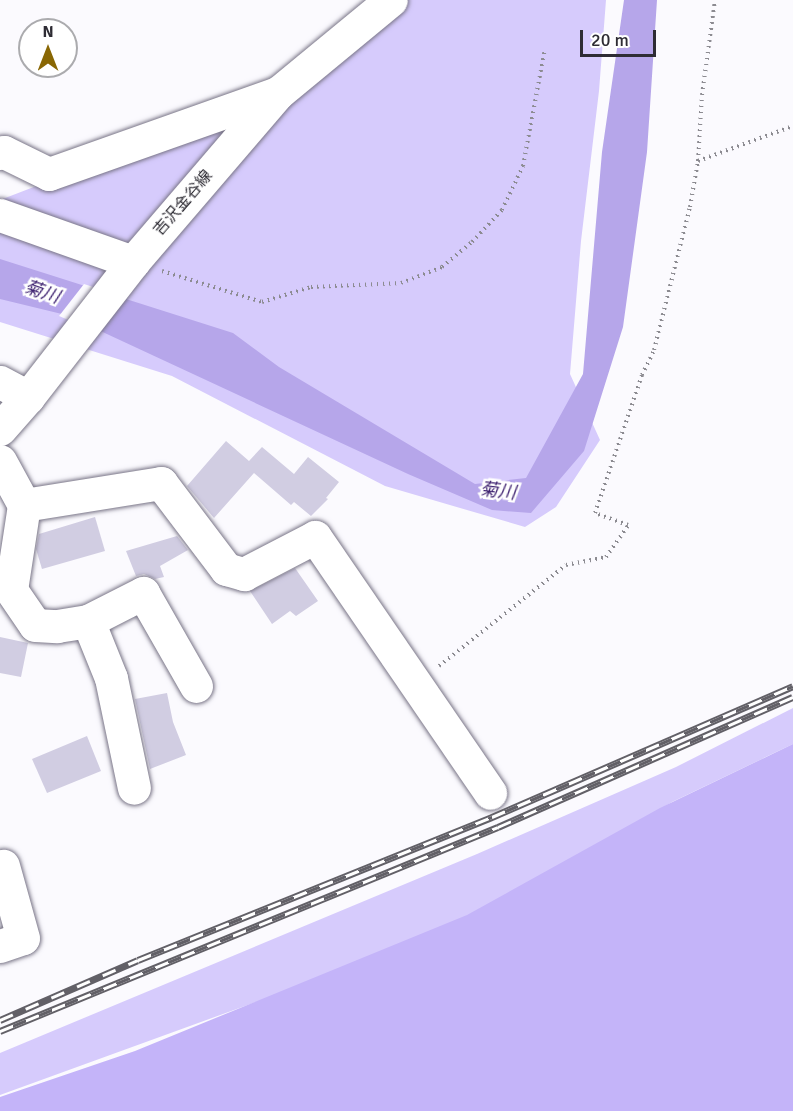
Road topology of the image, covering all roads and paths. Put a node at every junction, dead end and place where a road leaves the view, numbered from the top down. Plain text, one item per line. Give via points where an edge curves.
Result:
1 (391, 0) edge
2 (715, 0) edge
3 (545, 49) dead end
4 (278, 93) junction
5 (793, 126) edge
6 (0, 153) edge
7 (698, 161) junction
8 (0, 215) edge
9 (131, 264) junction
10 (0, 382) edge
11 (33, 389) junction
12 (2, 424) edge
13 (0, 461) edge
14 (24, 505) junction
15 (88, 621) junction
16 (416, 685) junction
17 (196, 686) dead end
18 (134, 788) dead end
19 (490, 793) dead end
20 (3, 866) dead end
21 (0, 946) edge

1 - 4 main road, 吉沢金谷線
2 - 7 path
3 - 9 path via 523,166 502,210 442,267 401,283 311,287 262,302
4 - 6 main road via 49,174
4 - 9 main road, 吉沢金谷線
5 - 7 path
7 - 16 path via 654,350 595,513 628,525 606,557 566,565
8 - 9 main road
9 - 11 main road, 吉沢金谷線
10 - 11 main road
11 - 12 main road, 吉沢金谷線
13 - 14 main road
14 - 15 main road via 12,590 35,625
14 - 16 main road via 161,483 226,568 244,574 315,537
15 - 17 main road via 142,593
15 - 18 main road via 111,678
16 - 19 main road
20 - 21 main road via 23,938

